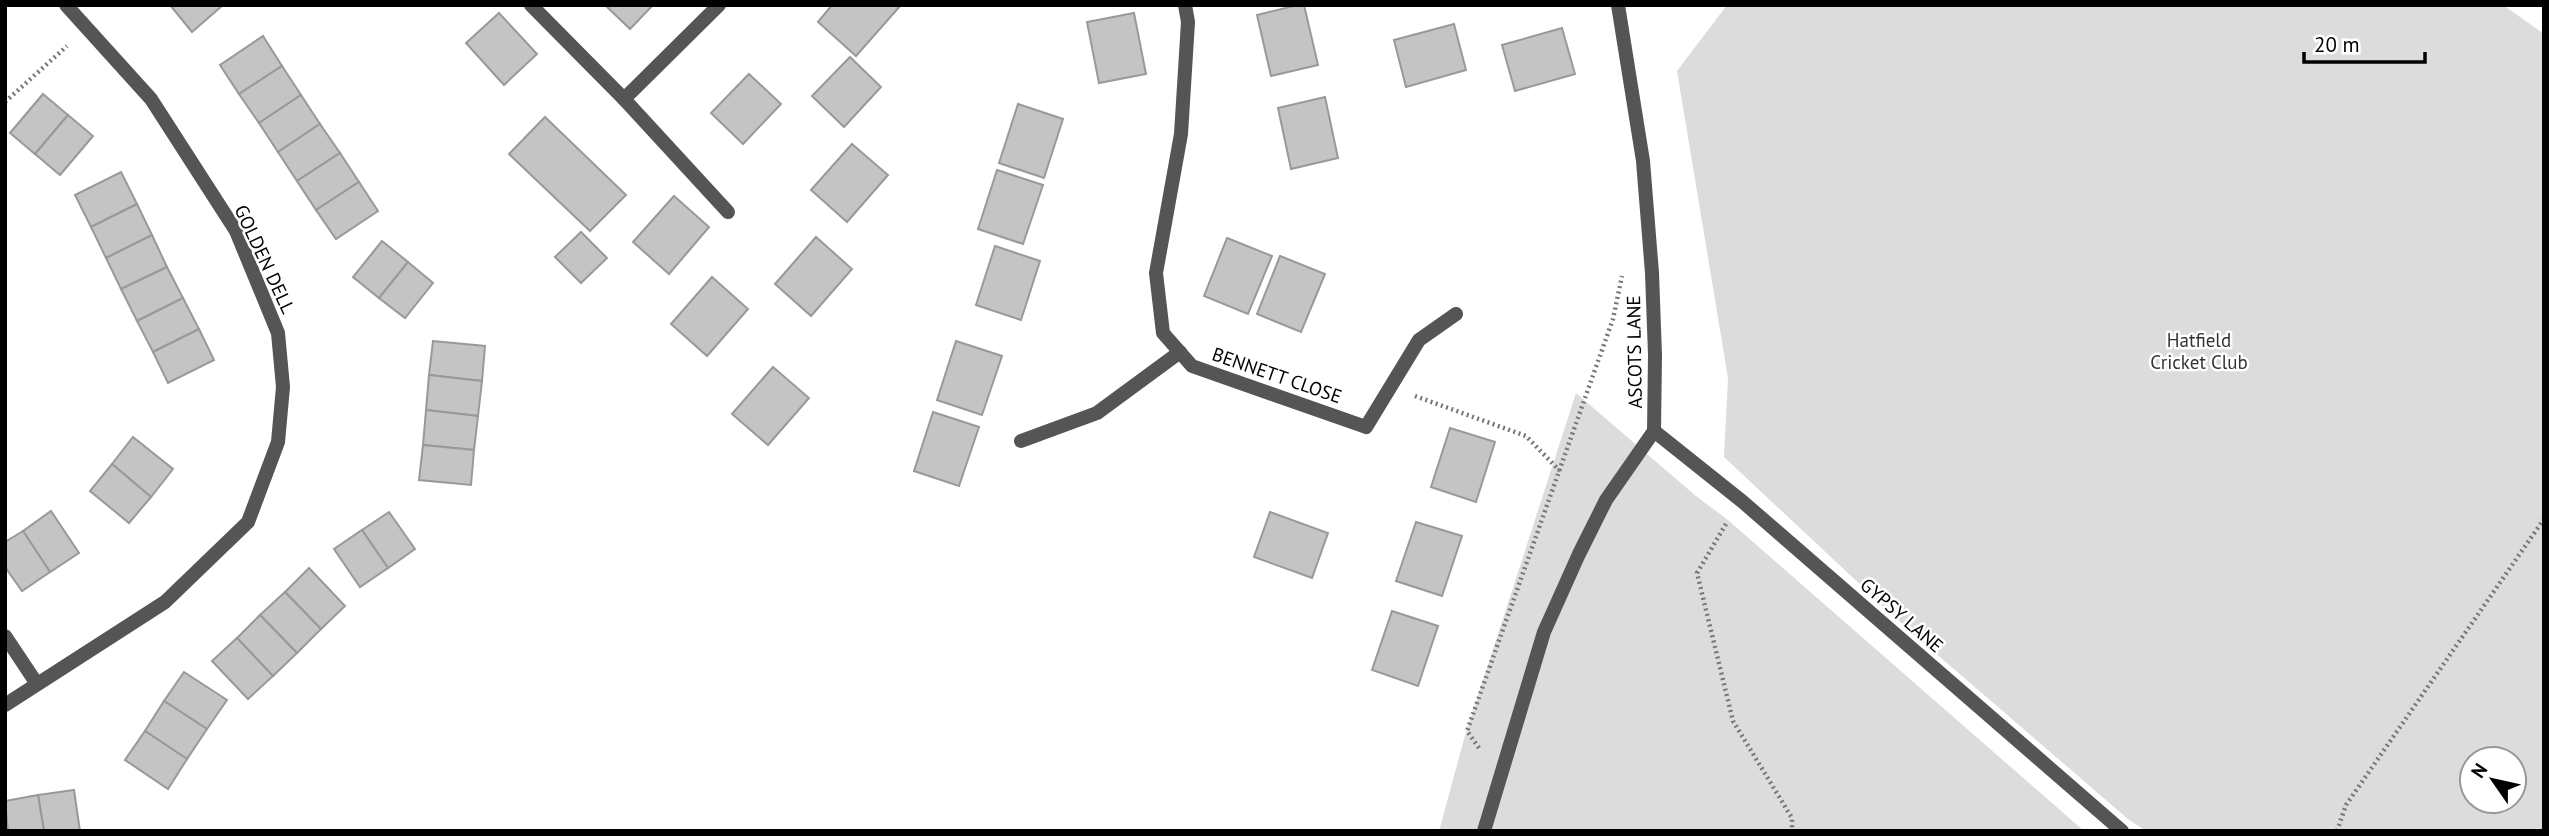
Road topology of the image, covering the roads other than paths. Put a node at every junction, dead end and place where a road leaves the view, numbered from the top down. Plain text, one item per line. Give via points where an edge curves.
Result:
1 (66, 5) edge
2 (531, 5) edge
3 (719, 5) edge
4 (1185, 5) edge
5 (1618, 5) edge
6 (624, 99) junction
7 (728, 212) dead end
8 (1455, 314) dead end
9 (1180, 352) junction
10 (1654, 431) junction
11 (1021, 441) dead end
12 (5, 636) edge
13 (37, 684) junction
14 (5, 705) edge
15 (1484, 831) edge
16 (2122, 831) edge

1 - 13 street, GOLDEN DELL via 151,99 236,231 278,333 283,387 278,442 248,522 165,601
2 - 6 street
3 - 6 street
4 - 9 street, BENNETT CLOSE via 1188,22 1181,134 1156,272 1163,333
5 - 10 street, ASCOTS LANE via 1643,161 1652,273
6 - 7 street
8 - 9 street, BENNETT CLOSE via 1419,340 1367,427 1192,366
9 - 11 street via 1097,413
10 - 15 street, ASCOTS LANE via 1606,500 1549,621
10 - 16 street, GYPSY LANE via 1743,502
12 - 13 street
13 - 14 street, GOLDEN DELL

